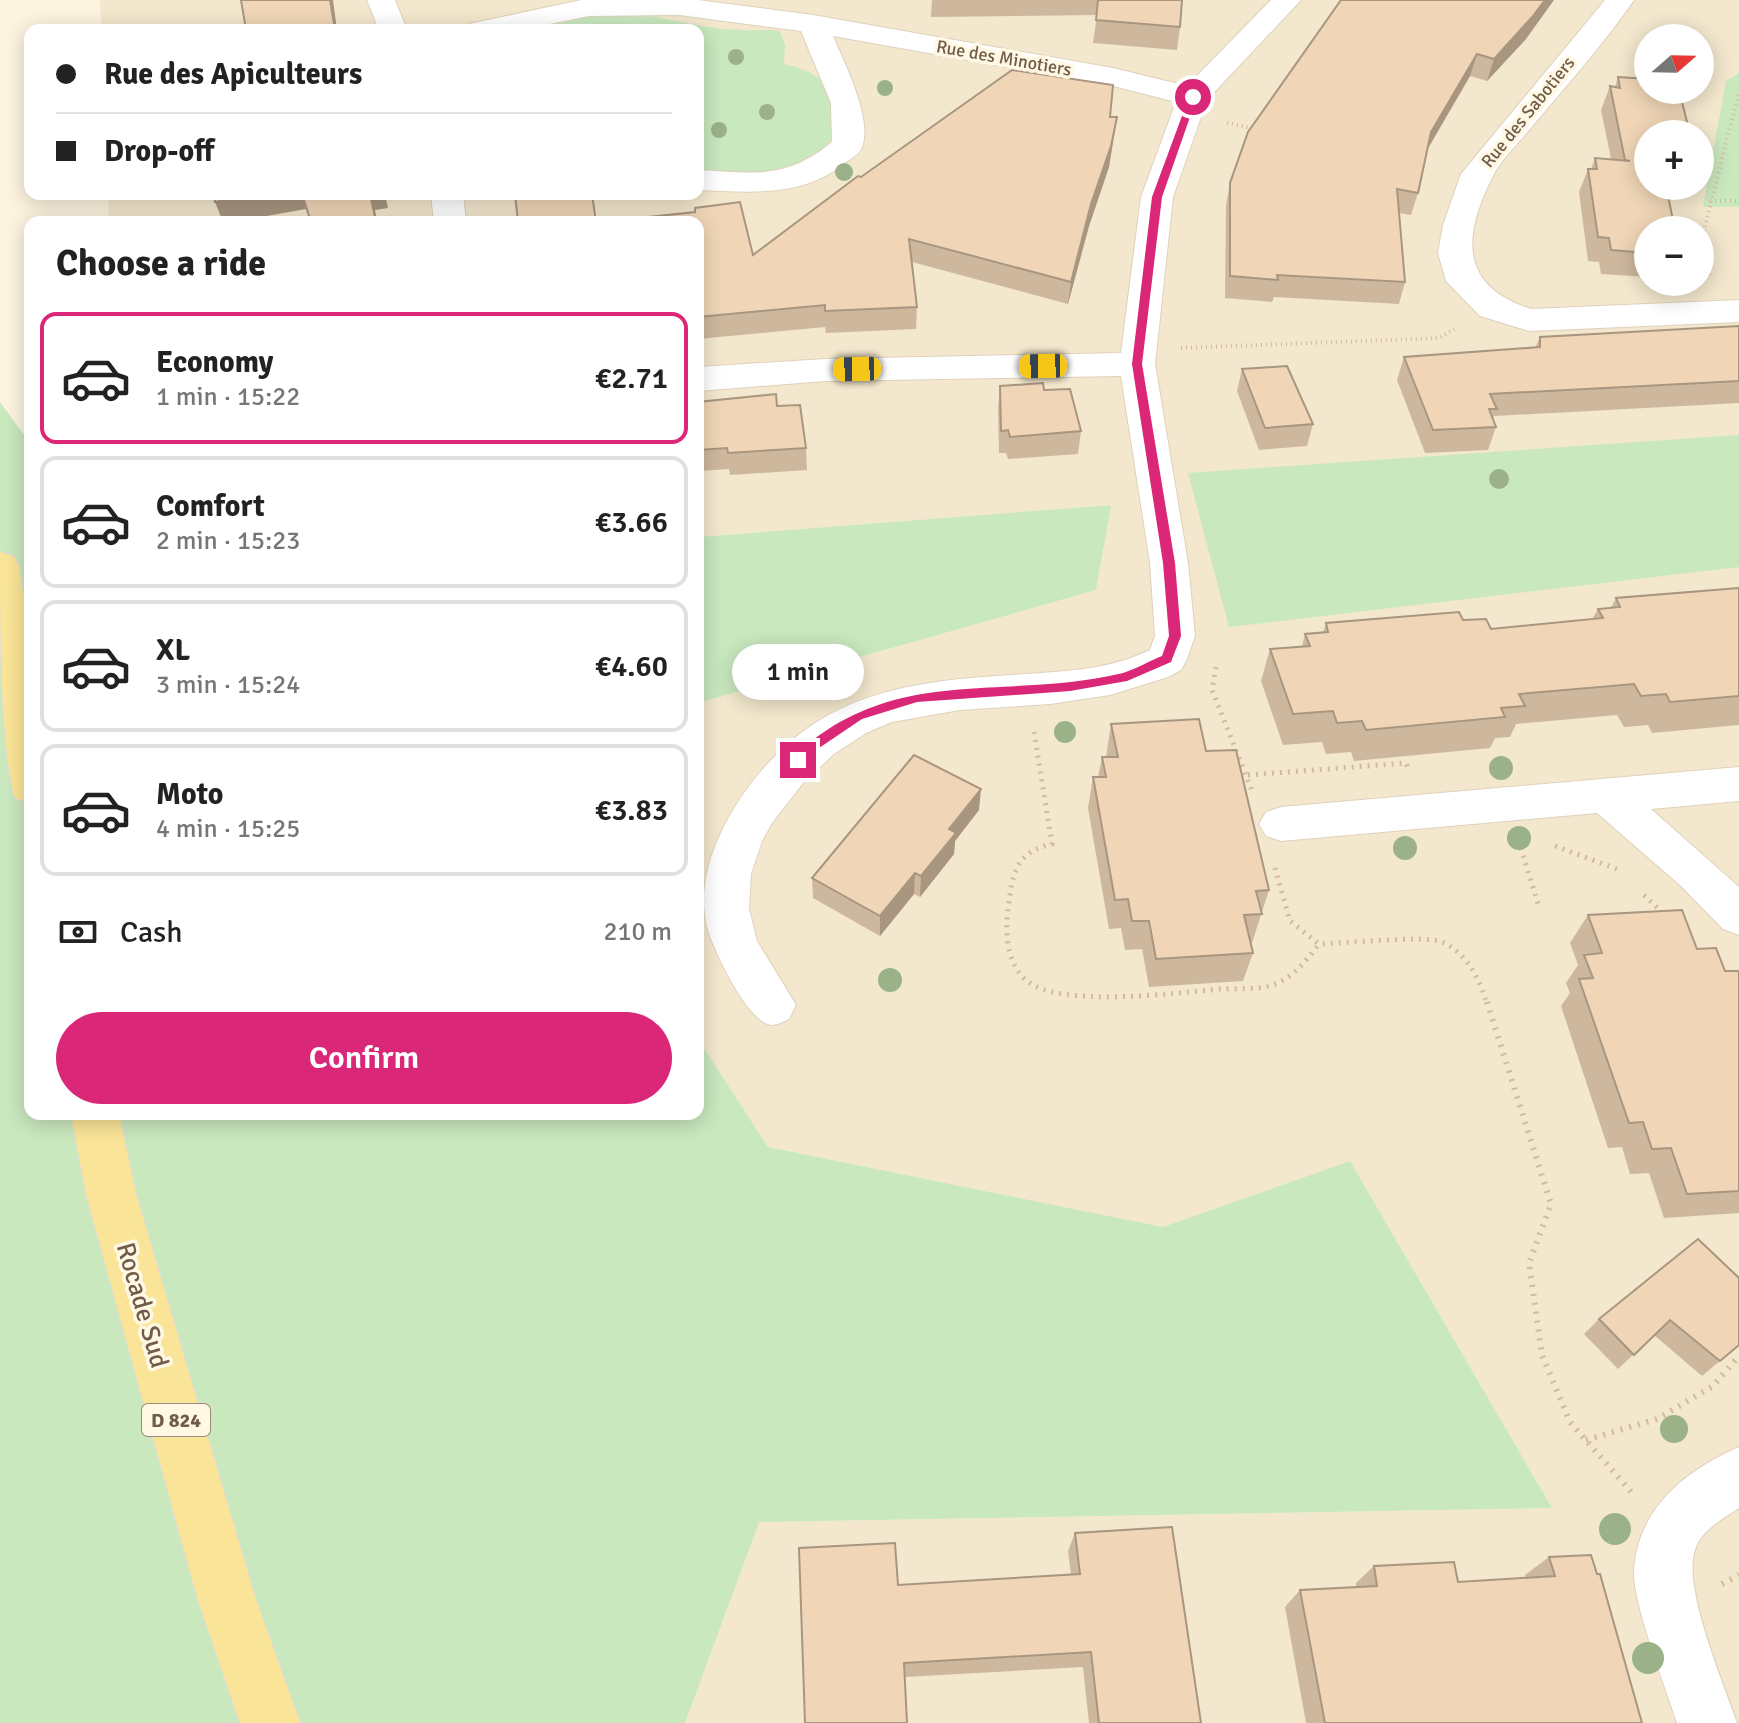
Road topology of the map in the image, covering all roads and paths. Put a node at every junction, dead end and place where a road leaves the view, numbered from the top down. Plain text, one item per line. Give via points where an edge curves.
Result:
1 (381, 0) edge
2 (1287, 0) edge
3 (1620, 0) edge
4 (391, 24) edge
5 (508, 24) edge
6 (813, 24) junction
7 (1739, 92) edge
8 (1189, 106) junction
9 (1270, 131) edge
10 (704, 180) edge
11 (1710, 201) junction
12 (1739, 201) edge
13 (1707, 216) edge
14 (1492, 308) junction
15 (1739, 311) edge
16 (1138, 357) junction
17 (704, 379) edge
18 (0, 566) edge
19 (1216, 663) dead end
20 (1027, 689) junction
21 (24, 742) edge
22 (1739, 784) edge
23 (1605, 795) junction
24 (1269, 826) junction
25 (1531, 847) dead end
26 (1543, 847) dead end
27 (1618, 869) dead end
28 (1639, 890) dead end
29 (1538, 904) dead end
30 (1739, 916) edge
31 (1670, 921) edge
32 (1319, 944) junction
33 (773, 1005) dead end
34 (96, 1120) edge
35 (1739, 1356) edge
36 (1586, 1440) junction
37 (1739, 1475) edge
38 (1669, 1536) junction
39 (270, 1723) edge
40 (1707, 1723) edge

1 - 4 street
2 - 8 street
3 - 14 street, Rue des Sabotiers via 1477,174 1455,253 1463,281
5 - 6 street, Rue des Minotiers via 589,7 679,6
6 - 8 street, Rue des Minotiers via 1113,77
6 - 10 street via 846,103 848,145 825,166 789,182
7 - 11 path
8 - 9 path
8 - 16 street via 1157,197
11 - 12 path
11 - 13 path
14 - 15 street, Rue des Sabotiers via 1529,320
14 - 16 path via 1439,338
16 - 17 street
16 - 20 street via 1175,636 1167,659 1127,676
18 - 21 main road
19 - 24 path via 1212,690
20 - 32 path via 1052,844 1031,848 1015,861 1004,927 1013,962 1034,986 1071,996 1269,986 1297,972
20 - 33 street via 917,697 858,716 814,745 781,776 731,858 726,902 734,942
22 - 23 street
23 - 24 street
23 - 30 street
24 - 32 path via 1290,921
25 - 29 path via 1520,848
26 - 27 path via 1554,846
28 - 31 path
32 - 36 path via 1438,940 1460,954 1480,981 1551,1204 1529,1263 1542,1355 1570,1422
34 - 39 main road, Rocade Sud / D 824 via 111,1194 226,1597
35 - 36 path via 1713,1386 1657,1419
36 - 38 path
37 - 38 street via 1690,1508
38 - 40 street via 1662,1572

